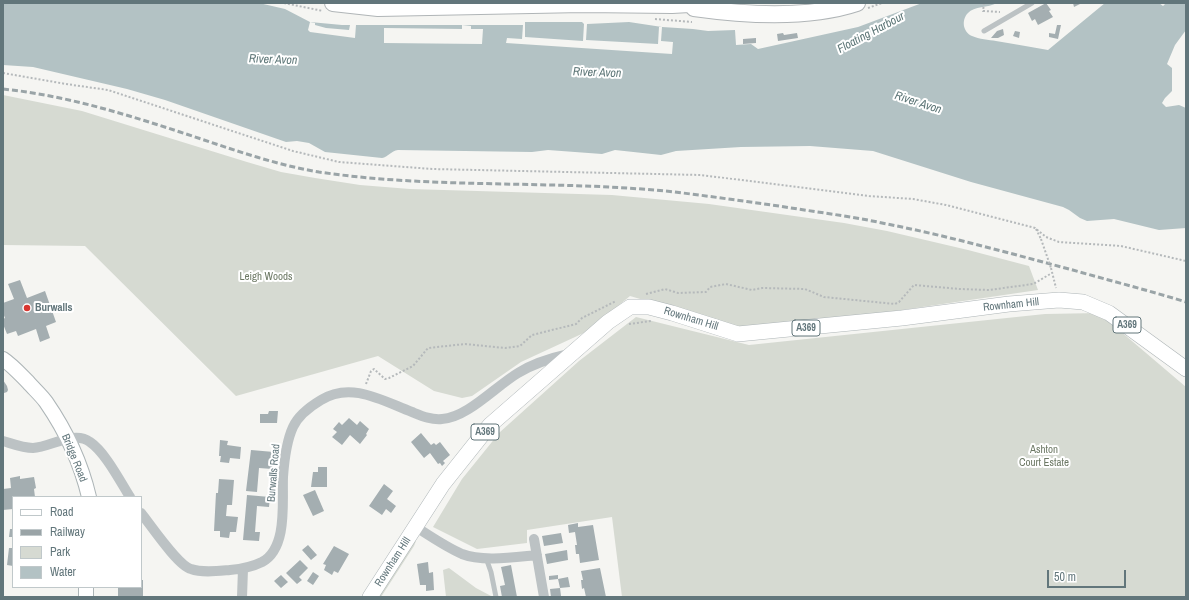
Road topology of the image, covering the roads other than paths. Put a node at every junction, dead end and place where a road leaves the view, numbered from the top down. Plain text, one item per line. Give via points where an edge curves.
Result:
1 (333, 3) edge
2 (707, 3) edge
3 (857, 3) edge
4 (1032, 3) edge
5 (672, 5) junction
6 (984, 31) dead end
7 (571, 354) junction
8 (3, 359) edge
9 (3, 364) edge
10 (1186, 369) edge
11 (57, 421) junction
12 (68, 439) junction
13 (3, 440) edge
14 (89, 496) edge
15 (129, 496) edge
16 (142, 514) edge
17 (416, 527) junction
18 (534, 539) dead end
19 (537, 555) junction
20 (486, 558) junction
21 (243, 569) junction
22 (242, 597) edge
23 (370, 597) edge
24 (496, 597) edge
25 (544, 597) edge

1 - 5 highway via 378,8
2 - 5 highway
3 - 5 highway via 823,11 800,13 741,13
4 - 6 lane
7 - 10 main road, Rownham Hill / A369 via 630,307 649,307 738,334 1059,300 1083,302 1109,313
7 - 17 main road, Rownham Hill / A369 via 490,425 443,484
7 - 21 street, Burwalls Road via 544,360 518,373 461,414 442,420 428,418 356,392 338,392 321,399 293,426 289,438 283,476 282,522 276,547 264,561
8 - 11 main road, Bridge Road via 46,401
9 - 11 main road, Bridge Road via 40,406
11 - 12 main road, Bridge Road
12 - 13 street via 33,448
12 - 14 main road, Bridge Road
12 - 15 street via 86,439 94,444
16 - 21 street, Burwalls Road via 188,569
17 - 20 street, Rownham Hill via 463,554
17 - 23 main road, Rownham Hill / A369
18 - 19 street
19 - 20 street, Rownham Hill
19 - 25 street
20 - 24 lane
21 - 22 street

